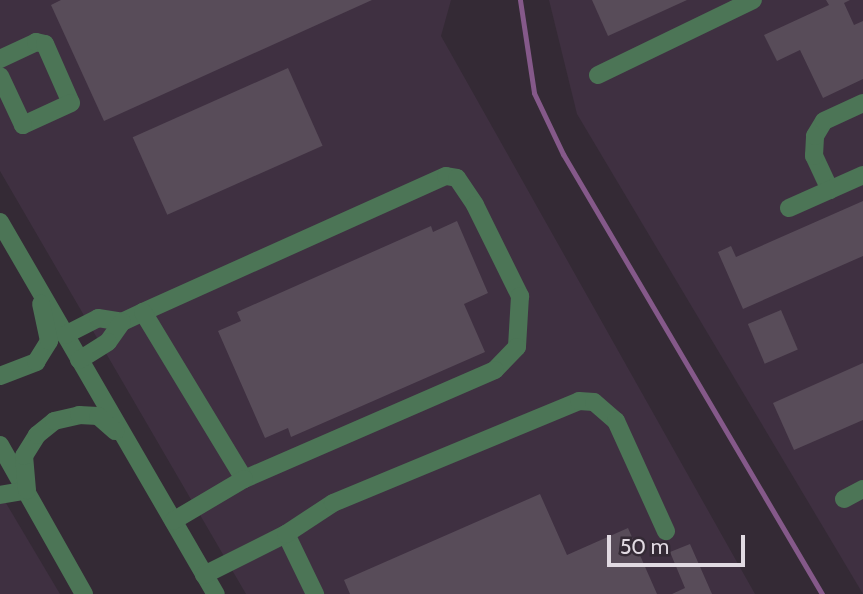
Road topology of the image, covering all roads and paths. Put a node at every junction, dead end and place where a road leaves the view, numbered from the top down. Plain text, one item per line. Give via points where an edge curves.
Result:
1 (753, 0) edge
2 (0, 59) edge
3 (598, 75) dead end
4 (0, 76) edge
5 (863, 103) edge
6 (863, 175) edge
7 (830, 190) junction
8 (789, 208) dead end
9 (0, 222) edge
10 (36, 285) junction
11 (143, 312) junction
12 (122, 322) junction
13 (65, 335) junction
14 (79, 360) junction
15 (0, 376) edge
16 (126, 440) junction
17 (0, 445) edge
18 (244, 479) junction
19 (863, 489) edge
20 (27, 490) junction
21 (0, 495) edge
22 (844, 499) dead end
23 (173, 521) junction
24 (666, 531) dead end
25 (286, 534) junction
26 (204, 575) junction
27 (84, 594) edge
28 (216, 594) edge
29 (315, 594) edge

1 - 3 street
2 - 4 street via 36,42 45,44 71,103 23,125
5 - 7 street via 824,121 815,136 814,156
6 - 7 street
7 - 8 street
9 - 10 street
10 - 13 street
10 - 15 street via 49,341 36,362
11 - 12 street
11 - 18 street
11 - 18 street via 446,176 457,178 475,205 520,296 517,347 495,370
12 - 13 street via 98,318
12 - 14 street via 108,342
13 - 14 street
14 - 16 street
16 - 20 street via 98,416 54,421 37,435 24,456
16 - 23 street
17 - 20 street
18 - 23 street
19 - 22 street
20 - 21 street
20 - 27 street
23 - 26 street
24 - 25 street via 615,421 594,402 579,401 333,503
25 - 26 street
25 - 29 street
26 - 28 street

